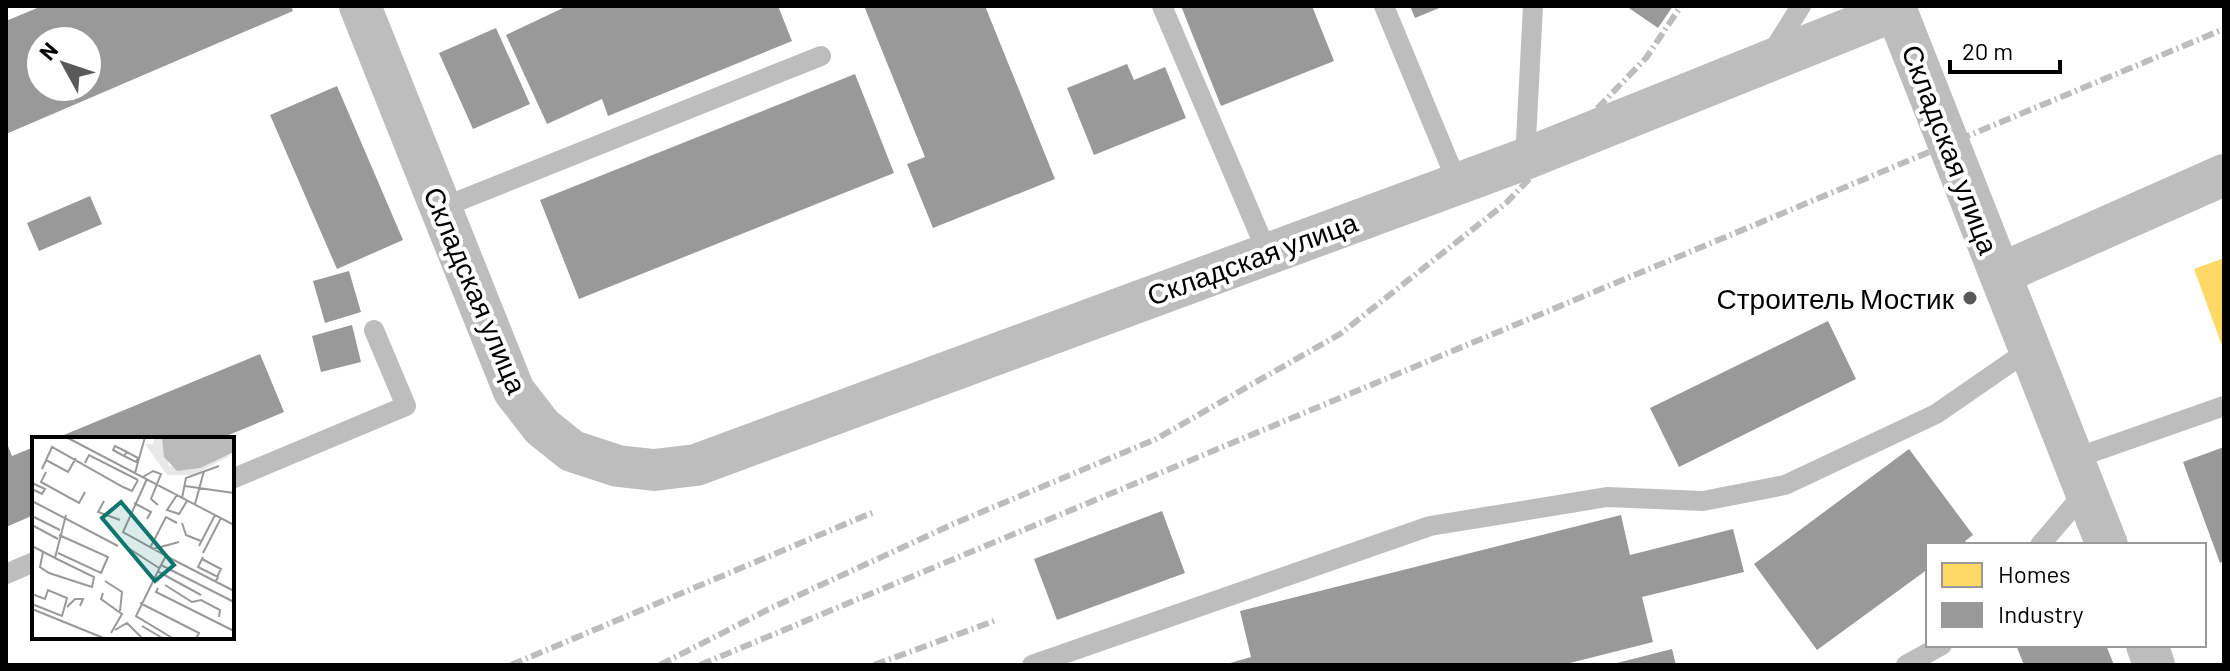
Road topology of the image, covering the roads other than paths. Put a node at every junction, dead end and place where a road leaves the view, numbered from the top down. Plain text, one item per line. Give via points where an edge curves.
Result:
1 (360, 6) edge
2 (1162, 6) edge
3 (1384, 6) edge
4 (1533, 6) edge
5 (1801, 6) edge
6 (1901, 8) edge
7 (821, 56) dead end
8 (1767, 61) junction
9 (1525, 159) junction
10 (2224, 175) edge
11 (1457, 182) junction
12 (441, 208) junction
13 (1267, 252) junction
14 (2000, 274) junction
15 (374, 330) dead end
16 (2030, 349) junction
17 (2224, 406) edge
18 (2079, 475) junction
19 (234, 478) edge
20 (2041, 543) edge
21 (2106, 543) edge
22 (32, 563) edge
23 (6, 574) edge
24 (1938, 647) edge
25 (1032, 665) edge
26 (1906, 665) edge

1 - 12 street, Складская улица
2 - 13 lane
3 - 11 lane
4 - 9 lane
5 - 8 lane
6 - 8 street, Складская улица
6 - 14 street, Складская улица
7 - 12 lane
8 - 9 street, Складская улица
9 - 11 street, Складская улица
10 - 14 street, Складская улица
11 - 13 street, Складская улица
12 - 13 street, Складская улица via 514,391 542,427 572,451 618,466 654,470 696,465
14 - 16 street
15 - 19 lane via 406,406
16 - 18 street
16 - 25 lane via 1936,414 1785,485 1703,501 1607,497 1430,526
17 - 18 lane
18 - 20 lane
18 - 21 street
22 - 23 lane
24 - 26 lane

